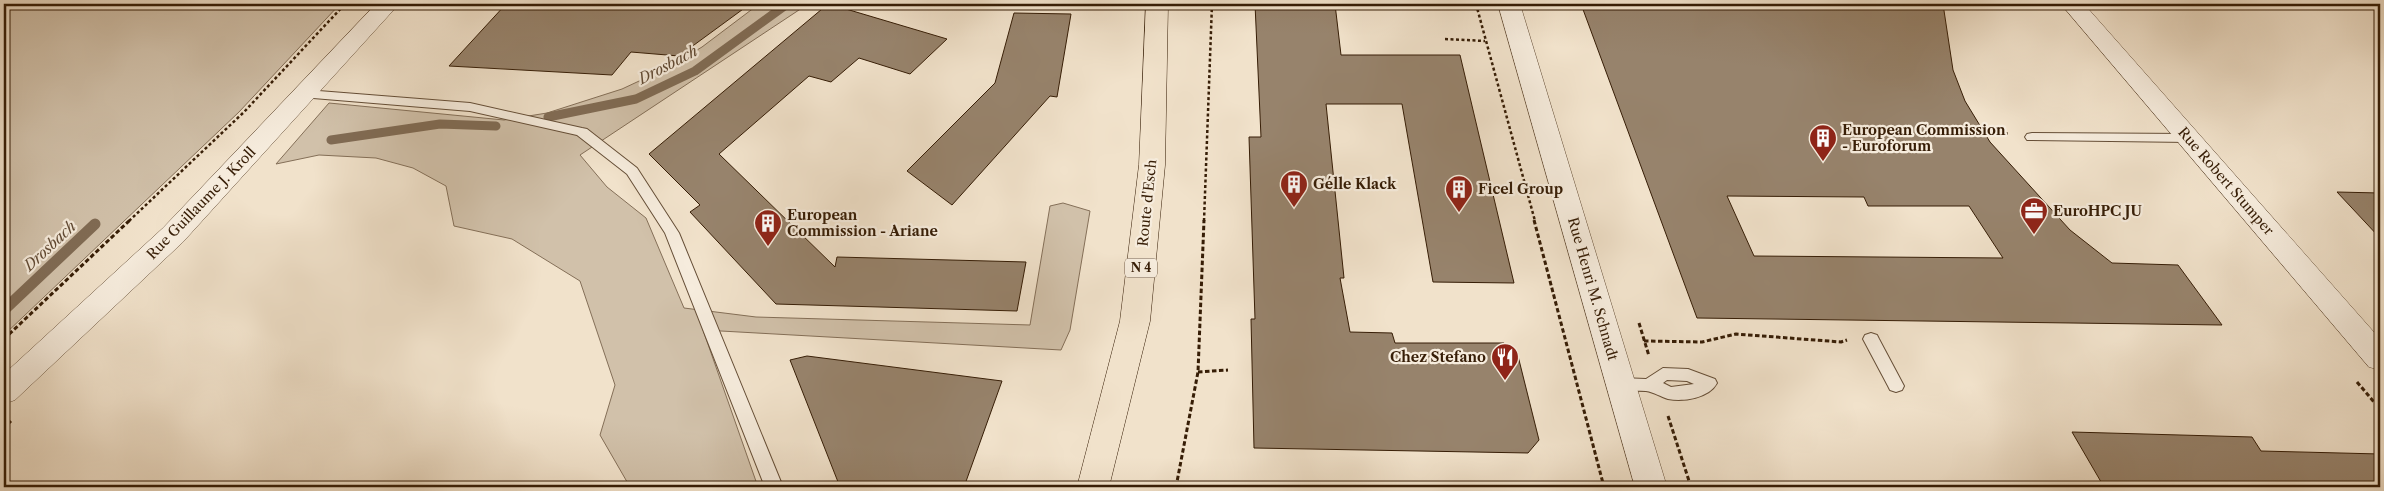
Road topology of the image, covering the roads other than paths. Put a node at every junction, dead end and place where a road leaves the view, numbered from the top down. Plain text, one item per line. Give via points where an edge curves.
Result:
1 (388, 4) edge
2 (1157, 4) edge
3 (1509, 4) edge
4 (2072, 4) edge
5 (306, 94) junction
6 (2032, 137) dead end
7 (2189, 138) junction
8 (1864, 338) road end
9 (2380, 359) edge
10 (1621, 384) junction
11 (1650, 385) dead end
12 (1896, 386) dead end
13 (4, 392) edge
14 (774, 487) edge
15 (1093, 487) edge
16 (1651, 487) edge

1 - 5 street, Rue Guillaume J. Kroll
2 - 15 main road, Route d'Esch / N 4 via 1152,165 1135,321
3 - 10 street, Rue Henri M. Schnadt
4 - 7 street, Rue Robert Stumper
5 - 13 street, Rue Guillaume J. Kroll via 173,235
5 - 14 lane via 470,107 582,132 632,171 672,233
6 - 7 lane
7 - 9 street, Rue Robert Stumper
8 - 12 lane
10 - 11 lane
10 - 16 street, Rue Henri M. Schnadt

